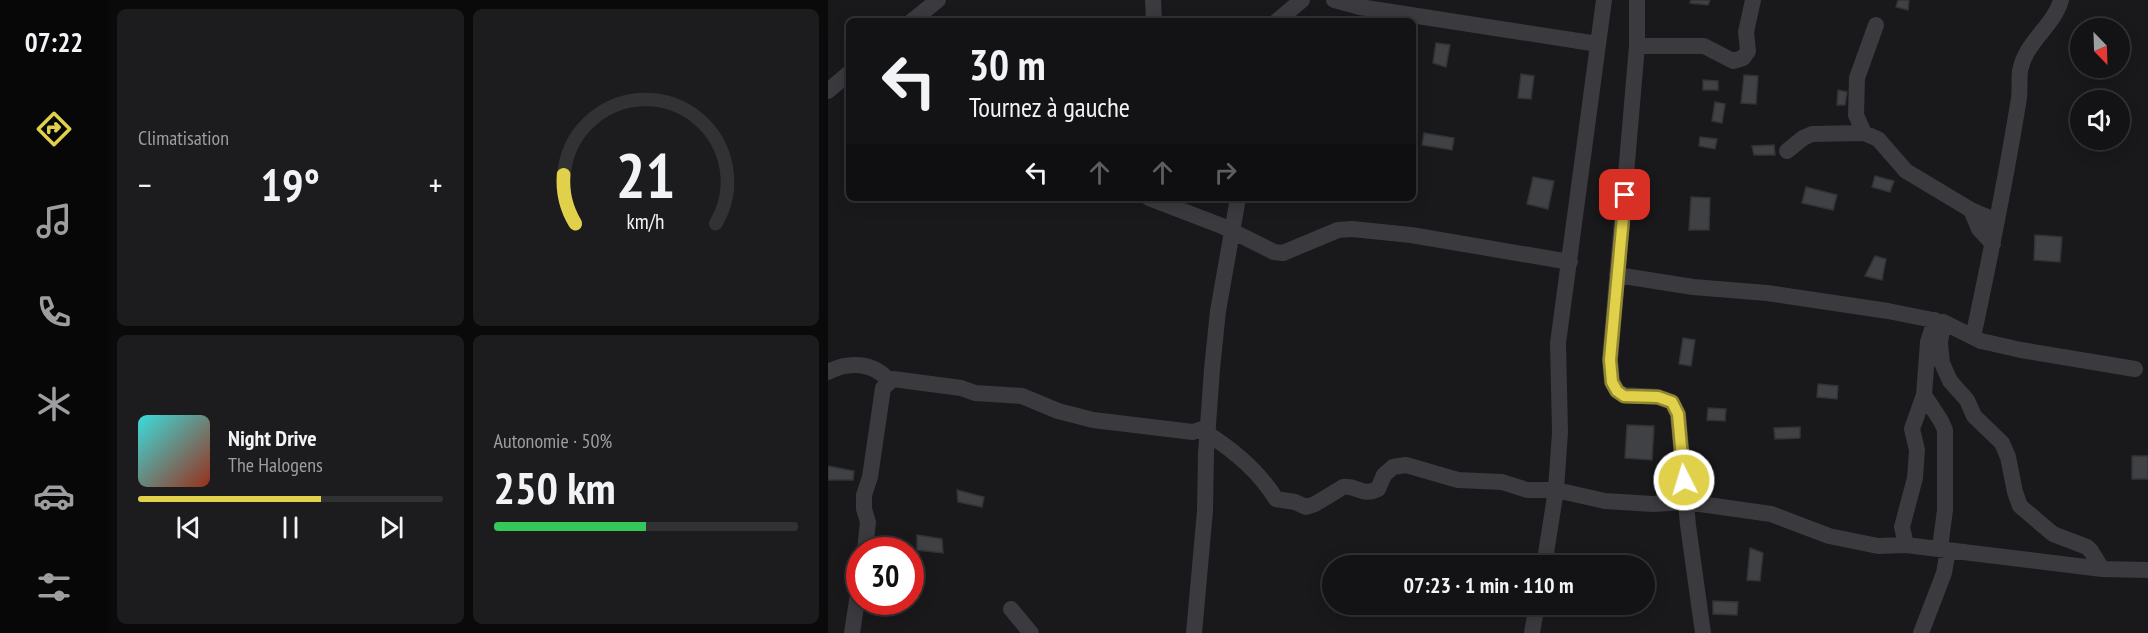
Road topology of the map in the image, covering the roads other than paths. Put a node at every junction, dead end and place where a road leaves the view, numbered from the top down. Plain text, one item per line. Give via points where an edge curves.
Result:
1 (938, 0) edge
2 (1153, 0) edge
3 (1302, 0) edge
4 (1334, 0) edge
5 (1604, 0) edge
6 (1637, 0) edge
7 (1753, 0) edge
8 (2061, 0) edge
9 (916, 18) edge
10 (1154, 18) edge
11 (1281, 18) edge
12 (1876, 25) dead end
13 (1598, 44) junction
14 (1637, 45) junction
15 (846, 76) edge
16 (828, 91) edge
17 (1864, 133) junction
18 (1787, 151) dead end
19 (1163, 201) edge
20 (1237, 201) edge
21 (1184, 206) edge
22 (1971, 210) junction
23 (1997, 221) junction
24 (1232, 231) junction
25 (1993, 244) junction
26 (1570, 262) junction
27 (1617, 275) junction
28 (1933, 320) junction
29 (1973, 337) junction
30 (2135, 369) dead end
31 (828, 372) edge
32 (890, 381) junction
33 (1923, 395) junction
34 (1203, 431) junction
35 (1556, 490) junction
36 (1686, 502) junction
37 (866, 537) edge
38 (1906, 545) junction
39 (1944, 549) junction
40 (1546, 555) edge
41 (2102, 569) junction
42 (2148, 570) edge
43 (1011, 609) dead end
44 (855, 615) edge
45 (1535, 615) edge
46 (852, 633) edge
47 (1031, 633) edge
48 (1194, 633) edge
49 (1532, 633) edge
50 (1703, 633) edge
51 (1921, 633) edge

1 - 9 street
2 - 10 street
3 - 11 street
4 - 13 street
5 - 13 street
6 - 14 street
7 - 14 street via 1746,32 1748,51 1743,58 1733,61 1704,46
8 - 23 street via 2030,46 2020,69 2020,94
12 - 17 street via 1857,78 1856,115
13 - 26 street
14 - 27 street
15 - 16 street
17 - 18 street via 1812,134
17 - 22 street via 1878,139 1906,171
19 - 21 street
20 - 24 street
21 - 24 street
22 - 23 street
22 - 25 street via 1979,229
23 - 25 street
24 - 26 street via 1283,254 1338,230 1352,229
24 - 34 street
25 - 29 street
26 - 35 street via 1558,344 1560,432
27 - 28 street via 1829,301
27 - 36 street via 1610,360 1612,382 1624,396 1658,397 1672,402 1678,414
28 - 29 street
28 - 33 street
28 - 41 street via 1950,381 1974,416 2002,443 2020,506 2043,528 2086,547
29 - 30 street via 2021,350
31 - 32 street via 850,364 877,369
32 - 34 street via 899,378 975,393 1022,396 1093,420
32 - 37 street via 883,388 864,495
33 - 38 street via 1912,429 1917,450 1915,478 1902,526
33 - 39 street via 1945,430
34 - 35 street via 1262,479 1276,499 1306,507 1343,487 1366,493 1378,489 1393,467 1406,465 1458,480
34 - 48 street via 1205,511
35 - 36 street via 1605,501
35 - 40 street
36 - 38 street via 1771,514 1829,537 1878,546
36 - 50 street
38 - 39 street
39 - 41 street
39 - 51 street via 1944,573
41 - 42 street
43 - 47 street
44 - 46 street
45 - 49 street

